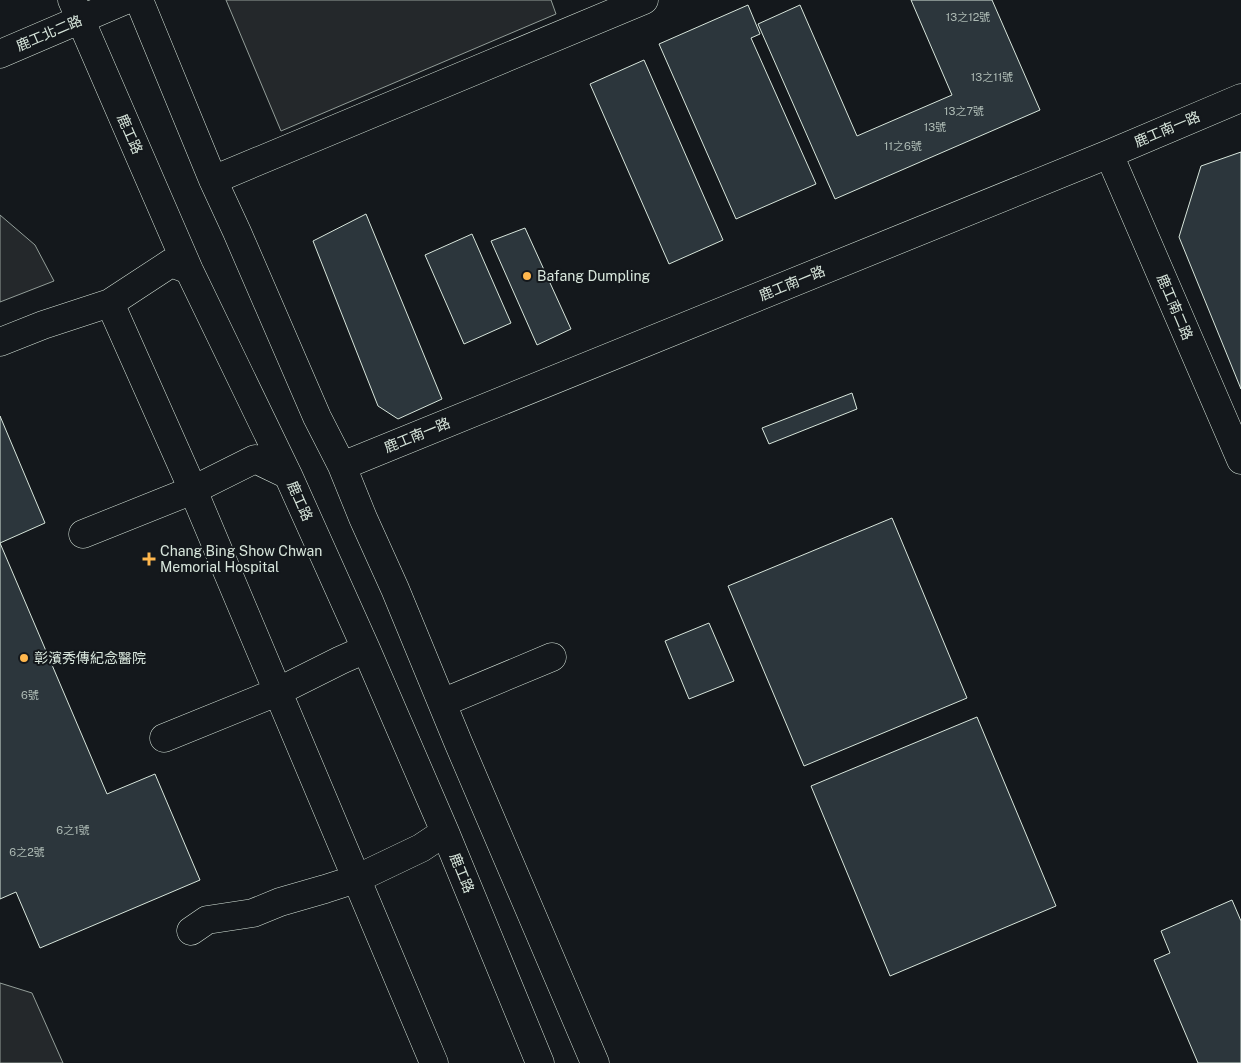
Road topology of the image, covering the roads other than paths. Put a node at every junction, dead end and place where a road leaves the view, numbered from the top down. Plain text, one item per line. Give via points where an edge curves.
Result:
1 (126, 0) edge
2 (139, 0) edge
3 (644, 0) edge
4 (76, 10) edge
5 (0, 54) edge
6 (1241, 98) edge
7 (1110, 154) junction
8 (212, 180) junction
9 (189, 270) junction
10 (110, 303) junction
11 (0, 342) edge
12 (1241, 460) edge
13 (342, 466) junction
14 (288, 475) junction
15 (193, 490) junction
16 (83, 534) dead end
17 (366, 649) junction
18 (552, 657) dead end
19 (277, 692) junction
20 (442, 704) junction
21 (164, 738) dead end
22 (445, 832) junction
23 (356, 879) junction
24 (191, 931) dead end
25 (434, 1063) edge
26 (540, 1063) edge
27 (595, 1063) edge

1 - 4 street, 鹿工北二路
2 - 8 street
3 - 8 street
4 - 5 street, 鹿工北二路
4 - 9 street, 鹿工路
6 - 7 street, 鹿工南一路
7 - 12 street, 鹿工南二路
7 - 13 street, 鹿工南一路
8 - 13 street
9 - 10 street via 171,263
9 - 14 street, 鹿工路
10 - 11 street
10 - 15 street
13 - 20 street
14 - 15 street via 254,458
14 - 17 street, 鹿工路
15 - 16 street
15 - 19 street
17 - 19 street
17 - 22 street, 鹿工路
18 - 20 street
19 - 21 street
19 - 23 street
20 - 27 street
22 - 23 street
22 - 26 street, 鹿工路
23 - 24 street via 253,913 207,920
23 - 25 street

